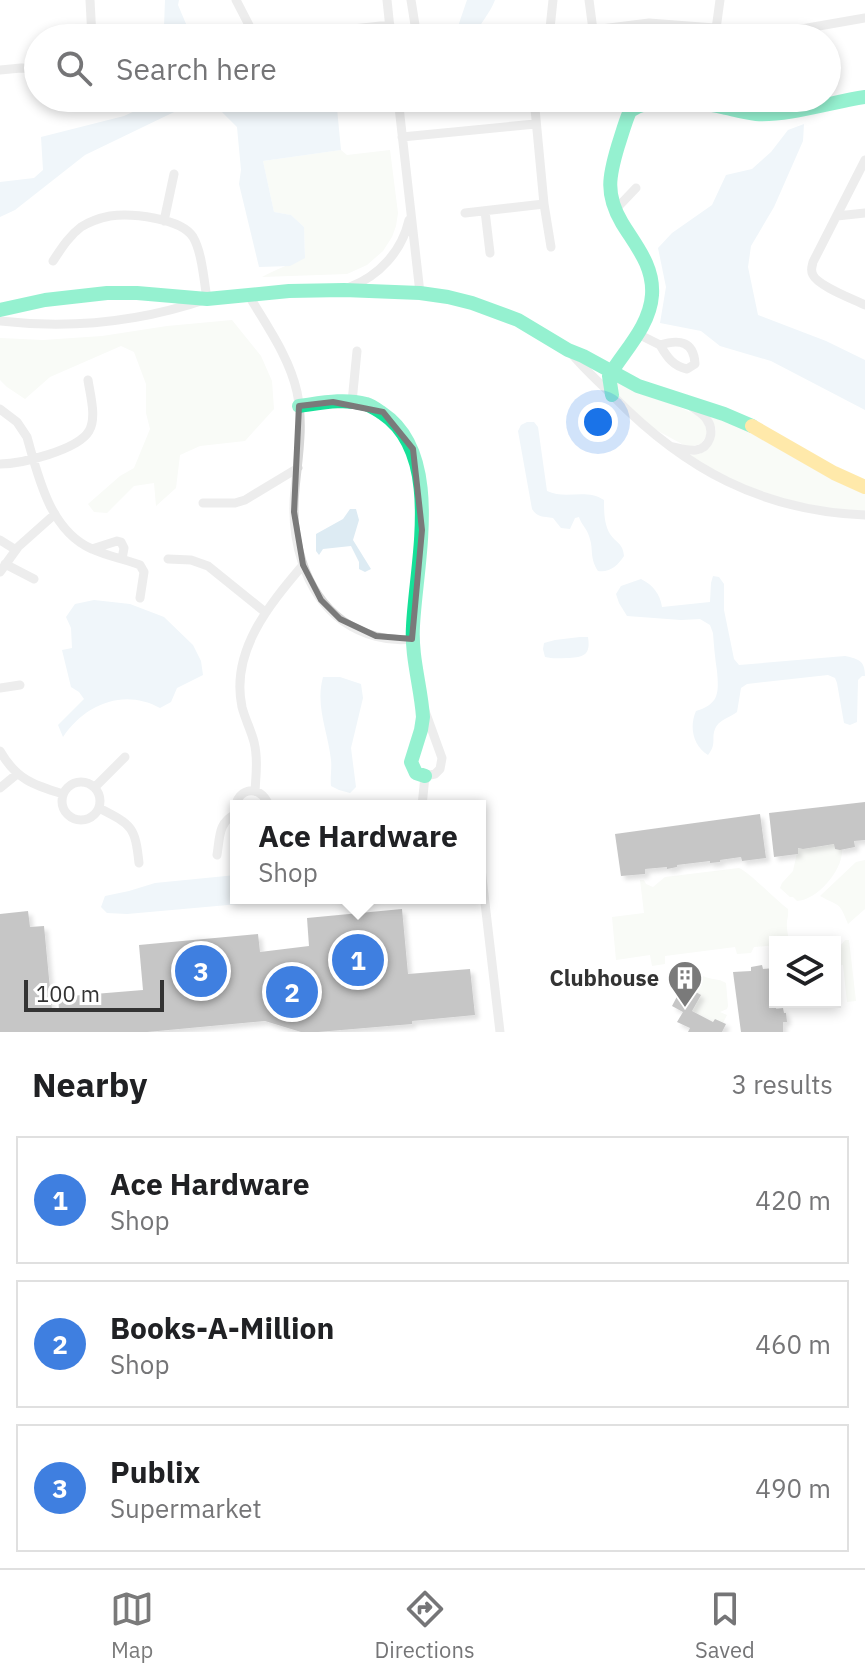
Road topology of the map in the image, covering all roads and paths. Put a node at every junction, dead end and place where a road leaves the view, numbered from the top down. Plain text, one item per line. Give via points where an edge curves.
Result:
1 (90, 0) edge
2 (236, 0) edge
3 (387, 0) edge
4 (411, 0) edge
5 (553, 0) edge
6 (589, 0) edge
7 (720, 0) edge
8 (865, 18) edge
9 (91, 24) edge
10 (248, 24) edge
11 (390, 24) edge
12 (415, 24) edge
13 (550, 24) edge
14 (592, 24) edge
15 (717, 24) edge
16 (830, 24) edge
17 (24, 68) edge
18 (0, 70) edge
19 (865, 97) edge
20 (841, 101) edge
21 (399, 112) edge
22 (535, 112) edge
23 (631, 112) edge
24 (743, 112) edge
25 (782, 112) edge
26 (535, 124) junction
27 (402, 137) junction
28 (865, 160) edge
29 (174, 174) dead end
30 (636, 188) dead end
31 (544, 204) junction
32 (410, 209) junction
33 (615, 210) junction
34 (485, 211) junction
35 (465, 213) dead end
36 (865, 213) edge
37 (837, 216) junction
38 (164, 221) junction
39 (551, 247) dead end
40 (490, 253) dead end
41 (53, 261) dead end
42 (344, 290) junction
43 (420, 293) junction
44 (248, 294) junction
45 (207, 299) junction
46 (865, 305) edge
47 (0, 310) edge
48 (0, 321) edge
49 (638, 334) junction
50 (660, 345) dead end
51 (568, 350) junction
52 (357, 351) dead end
53 (611, 373) junction
54 (88, 380) dead end
55 (612, 395) junction
56 (352, 402) junction
57 (686, 403) junction
58 (299, 406) junction
59 (0, 409) edge
60 (667, 445) junction
61 (34, 460) junction
62 (0, 464) edge
63 (298, 468) junction
64 (865, 487) edge
65 (203, 503) dead end
66 (55, 514) junction
67 (865, 515) edge
68 (0, 540) edge
69 (92, 549) junction
70 (16, 550) junction
71 (122, 559) junction
72 (168, 559) dead end
73 (303, 565) junction
74 (2, 568) edge
75 (34, 579) dead end
76 (140, 598) dead end
77 (265, 612) junction
78 (412, 639) junction
79 (20, 685) dead end
80 (0, 688) edge
81 (423, 704) junction
82 (0, 751) edge
83 (125, 757) dead end
84 (17, 774) junction
85 (425, 776) junction
86 (95, 787) junction
87 (0, 788) edge
88 (255, 791) junction
89 (63, 794) junction
90 (238, 800) edge
91 (266, 800) edge
92 (423, 800) edge
93 (99, 808) junction
94 (230, 817) edge
95 (217, 855) dead end
96 (139, 863) dead end
97 (485, 904) edge
98 (500, 1032) edge

1 - 9 street
2 - 10 street
3 - 11 street
4 - 12 street
5 - 13 street
6 - 14 street
7 - 15 street
8 - 16 street
17 - 18 street
19 - 20 street
21 - 27 street
22 - 26 street
23 - 33 street via 610,169
24 - 25 street
26 - 27 street
26 - 31 street
27 - 32 street
28 - 37 street
29 - 38 street
30 - 33 street
31 - 34 street
31 - 39 street
32 - 42 street via 405,234 391,257 370,277
32 - 43 street
33 - 49 street via 651,272 650,307
34 - 35 street
34 - 40 street
36 - 37 street
37 - 46 street via 812,274
38 - 41 street via 122,215 93,221 73,234
38 - 45 street via 195,240
42 - 43 street
42 - 44 street
43 - 51 street via 495,311
44 - 45 street
44 - 58 street via 283,354
45 - 47 street via 107,293
45 - 48 street via 102,323
49 - 50 street
49 - 53 street
51 - 53 street
51 - 55 street
52 - 56 street
53 - 55 street
53 - 57 street
54 - 61 street via 89,431
55 - 60 street
56 - 58 street
56 - 78 street via 373,406 393,419 415,455 422,530
57 - 60 street via 706,418 710,439 701,449
57 - 64 street via 758,428
58 - 63 street
59 - 61 street via 23,429
60 - 67 street via 752,493 806,508
61 - 62 street
61 - 66 street
63 - 65 street via 245,500
63 - 73 street via 294,512
66 - 69 street via 70,534
66 - 70 street
68 - 70 street
69 - 71 street
69 - 71 street via 121,542
70 - 74 street
71 - 76 street via 144,572
72 - 77 street via 208,566
73 - 77 street
73 - 78 street via 321,600 340,619 376,636
74 - 75 street
77 - 88 street via 248,644 240,692 256,754
78 - 81 street
79 - 80 street
81 - 85 street via 411,762 416,773
81 - 85 street via 442,758 440,769
82 - 84 street
83 - 86 street
84 - 87 street
84 - 89 street
85 - 92 street
86 - 89 street via 78,782
86 - 93 street
88 - 90 street
88 - 91 street
89 - 93 street via 64,808 73,818 87,819
93 - 96 street via 130,827
94 - 95 street via 222,827
97 - 98 street

